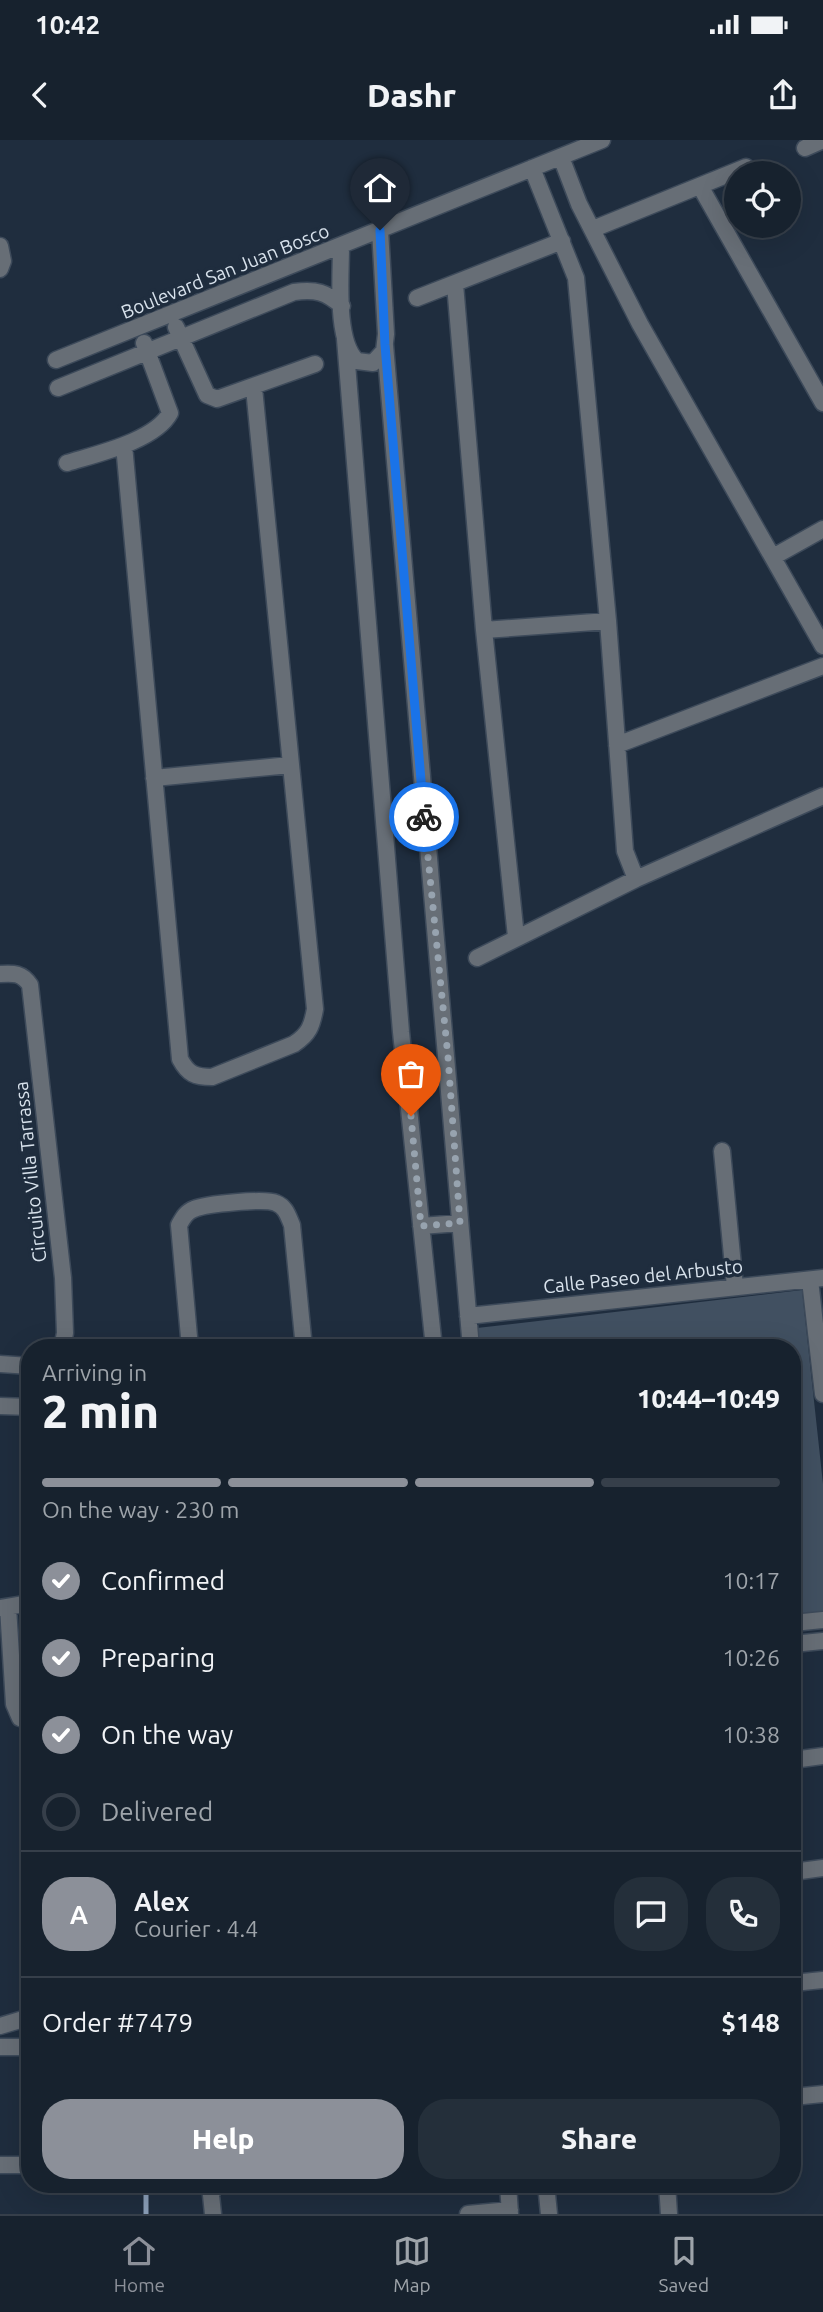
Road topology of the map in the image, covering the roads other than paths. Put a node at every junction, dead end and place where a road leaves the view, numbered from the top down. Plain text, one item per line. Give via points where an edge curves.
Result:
1 (603, 140) edge
2 (823, 140) edge
3 (805, 148) dead end
4 (561, 157) junction
5 (532, 168) junction
6 (724, 176) edge
7 (700, 186) junction
8 (593, 229) junction
9 (380, 230) junction
10 (562, 241) junction
11 (0, 246) edge
12 (341, 247) junction
13 (0, 270) edge
14 (456, 284) junction
15 (417, 298) dead end
16 (342, 306) junction
17 (172, 315) junction
18 (138, 328) junction
19 (180, 337) junction
20 (345, 340) junction
21 (385, 345) junction
22 (147, 350) junction
23 (56, 360) dead end
24 (315, 364) dead end
25 (58, 387) dead end
26 (254, 388) junction
27 (823, 403) edge
28 (124, 444) junction
29 (67, 463) dead end
30 (823, 529) edge
31 (773, 557) junction
32 (608, 621) junction
33 (484, 630) junction
34 (823, 646) edge
35 (823, 666) edge
36 (617, 746) junction
37 (290, 765) junction
38 (154, 778) junction
39 (823, 796) edge
40 (636, 879) junction
41 (516, 937) junction
42 (477, 958) dead end
43 (0, 974) edge
44 (722, 1151) dead end
45 (460, 1223) junction
46 (421, 1226) junction
47 (816, 1279) edge
48 (735, 1287) junction
49 (468, 1316) junction
50 (64, 1339) edge
51 (189, 1339) edge
52 (303, 1339) edge
53 (433, 1339) edge
54 (470, 1339) edge
55 (0, 1364) edge
56 (21, 1365) edge
57 (823, 1394) edge
58 (0, 1406) edge
59 (21, 1406) edge
60 (4, 1607) edge
61 (823, 1620) edge
62 (801, 1622) edge
63 (823, 1640) edge
64 (801, 1643) edge
65 (21, 1718) edge
66 (823, 1756) edge
67 (801, 1759) edge
68 (823, 1868) edge
69 (801, 1871) edge
70 (823, 1980) edge
71 (801, 1982) edge
72 (21, 2020) edge
73 (0, 2026) edge
74 (0, 2047) edge
75 (21, 2047) edge
76 (823, 2094) edge
77 (801, 2096) edge
78 (0, 2165) edge
79 (21, 2165) edge
80 (212, 2193) edge
81 (509, 2193) edge
82 (548, 2193) edge
83 (668, 2193) edge
84 (510, 2212) edge
85 (213, 2214) edge
86 (468, 2214) edge
87 (549, 2214) edge
88 (669, 2214) edge

1 - 4 street, Boulevard San Juan Bosco
2 - 3 street
4 - 5 street, Boulevard San Juan Bosco
4 - 8 street
5 - 9 street, Boulevard San Juan Bosco
5 - 10 street
6 - 7 street
7 - 8 street
7 - 27 street
8 - 31 street via 640,324
9 - 12 street, Boulevard San Juan Bosco
9 - 21 street
10 - 14 street
10 - 32 street via 576,278 580,307
11 - 13 street
12 - 16 street
12 - 17 street, Boulevard San Juan Bosco
14 - 15 street
14 - 33 street
16 - 19 street via 314,289 295,292
16 - 20 street
17 - 18 street, Boulevard San Juan Bosco
17 - 19 street
18 - 22 street
18 - 23 street, Boulevard San Juan Bosco
19 - 22 street
19 - 26 street via 207,395 226,398
20 - 21 street via 349,353 362,364 378,359
20 - 46 street
21 - 45 street
22 - 25 street
22 - 28 street via 170,413 165,423
24 - 26 street
26 - 37 street
28 - 29 street
28 - 38 street
30 - 31 street
31 - 34 street
32 - 33 street
32 - 36 street
33 - 41 street
35 - 36 street
36 - 40 street via 625,851
37 - 38 street
37 - 38 street via 313,1025 294,1044 212,1077 186,1071 180,1059
39 - 40 street
40 - 41 street
41 - 42 street
43 - 50 street, Circuito Villa Tarrassa via 24,976 30,985 63,1278
44 - 48 street
45 - 46 street
45 - 49 street
46 - 53 street
47 - 48 street, Calle Paseo del Arbusto
47 - 57 street
48 - 49 street, Calle Paseo del Arbusto
49 - 54 street
51 - 52 street via 179,1225 185,1214 196,1208 264,1200 286,1211 292,1225
55 - 56 street
58 - 59 street
60 - 65 street via 13,1704
61 - 62 street
63 - 64 street
66 - 67 street
68 - 69 street
70 - 71 street
72 - 73 street
74 - 75 street
76 - 77 street
78 - 79 street
80 - 85 street
81 - 84 street
82 - 87 street
83 - 88 street
84 - 86 street

